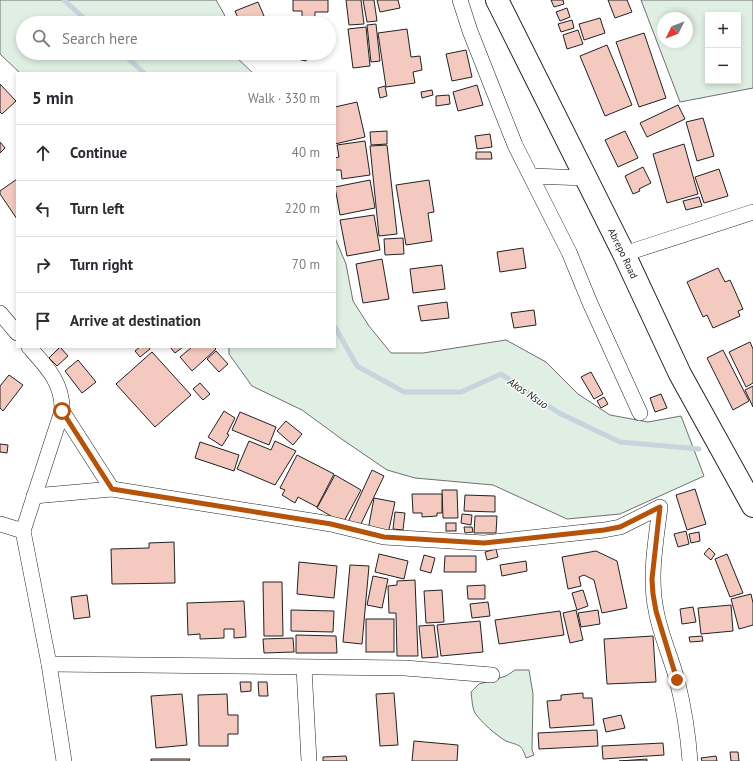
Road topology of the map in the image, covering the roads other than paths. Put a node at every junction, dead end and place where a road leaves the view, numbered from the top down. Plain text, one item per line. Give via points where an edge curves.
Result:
1 (460, 0) edge
2 (497, 0) edge
3 (531, 176) junction
4 (586, 178) junction
5 (753, 212) edge
6 (624, 254) junction
7 (0, 313) edge
8 (16, 332) edge
9 (30, 348) edge
10 (62, 411) junction
11 (640, 413) dead end
12 (112, 489) junction
13 (34, 496) junction
14 (753, 506) edge
15 (0, 524) edge
16 (23, 531) junction
17 (49, 664) junction
18 (304, 668) junction
19 (492, 675) dead end
20 (64, 761) edge
21 (309, 761) edge
22 (690, 761) edge

1 - 3 street via 495,95
2 - 4 main road, Abrepo Road
3 - 4 street
3 - 11 street via 569,252
4 - 6 main road, Abrepo Road
5 - 6 street
6 - 14 main road, Abrepo Road via 680,374
7 - 8 street
9 - 10 street via 56,382 62,400
10 - 12 street
10 - 13 street
12 - 13 street
12 - 22 street via 331,524 384,537 484,543 620,527 660,507 652,579 653,594 677,680 686,722
13 - 16 street
15 - 16 street
16 - 17 street
17 - 18 street
17 - 20 street
18 - 19 street via 406,668
18 - 21 street

